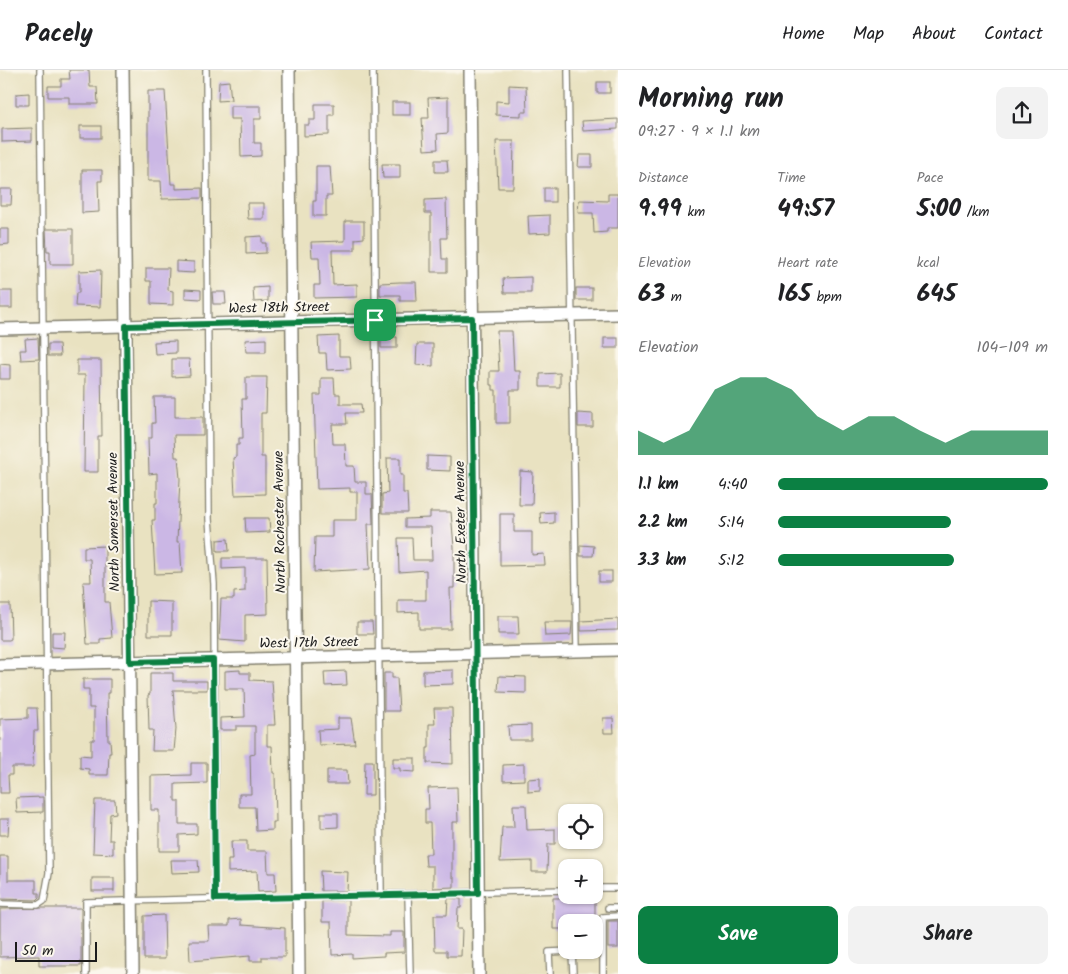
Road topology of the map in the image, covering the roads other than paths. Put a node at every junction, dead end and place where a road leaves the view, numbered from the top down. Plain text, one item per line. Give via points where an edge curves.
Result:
1 (40, 70) edge
2 (123, 70) edge
3 (206, 70) edge
4 (289, 70) edge
5 (373, 70) edge
6 (470, 70) edge
7 (568, 70) edge
8 (618, 314) edge
9 (571, 315) junction
10 (472, 318) junction
11 (375, 320) junction
12 (292, 322) junction
13 (209, 324) junction
14 (126, 326) junction
15 (43, 328) junction
16 (0, 329) edge
17 (618, 650) edge
18 (577, 651) junction
19 (476, 653) junction
20 (379, 656) junction
21 (296, 658) junction
22 (213, 660) junction
23 (130, 662) junction
24 (48, 664) junction
25 (0, 665) edge
26 (603, 888) edge
27 (618, 888) edge
28 (558, 890) edge
29 (478, 893) junction
30 (381, 895) junction
31 (408, 895) junction
32 (298, 897) junction
33 (215, 899) junction
34 (132, 901) junction
35 (0, 904) edge
36 (608, 908) dead end
37 (618, 908) edge
38 (618, 916) edge
39 (86, 974) edge
40 (133, 974) edge
41 (299, 974) edge
42 (410, 974) edge
43 (479, 974) edge
44 (550, 974) edge
45 (573, 974) edge
46 (603, 974) edge

1 - 15 lane
2 - 14 street, North Somerset Avenue
3 - 13 lane
4 - 12 street, North Rochester Avenue
5 - 11 lane
6 - 10 street, North Exeter Avenue
7 - 9 lane
8 - 9 street, West 18th Street
9 - 10 street, West 18th Street
9 - 18 lane
10 - 11 street, West 18th Street
10 - 19 street, North Exeter Avenue
11 - 12 street, West 18th Street
11 - 20 lane
12 - 13 street, West 18th Street
12 - 21 street, North Rochester Avenue
13 - 14 street, West 18th Street
13 - 22 lane
14 - 15 street, West 18th Street
14 - 23 street, North Somerset Avenue
15 - 16 street, West 18th Street
15 - 24 lane
17 - 18 street, West 17th Street
18 - 19 street, West 17th Street
19 - 20 street, West 17th Street
19 - 29 street, North Exeter Avenue
20 - 21 street, West 17th Street
20 - 30 lane
21 - 22 street, West 17th Street
21 - 32 street, North Rochester Avenue
22 - 23 street, West 17th Street
22 - 33 lane
23 - 24 street, West 17th Street
23 - 34 street, North Somerset Avenue
24 - 25 street, West 17th Street
24 - 35 lane via 48,892 44,901 38,904
26 - 27 lane
28 - 29 lane
29 - 31 lane
29 - 43 street, North Exeter Avenue
30 - 31 lane
30 - 32 lane
31 - 42 lane
32 - 33 lane
32 - 41 street, North Rochester Avenue
33 - 34 lane
34 - 39 lane via 86,902
34 - 40 street, North Somerset Avenue
36 - 37 lane
38 - 46 lane via 603,917
44 - 45 lane via 548,952 572,951

